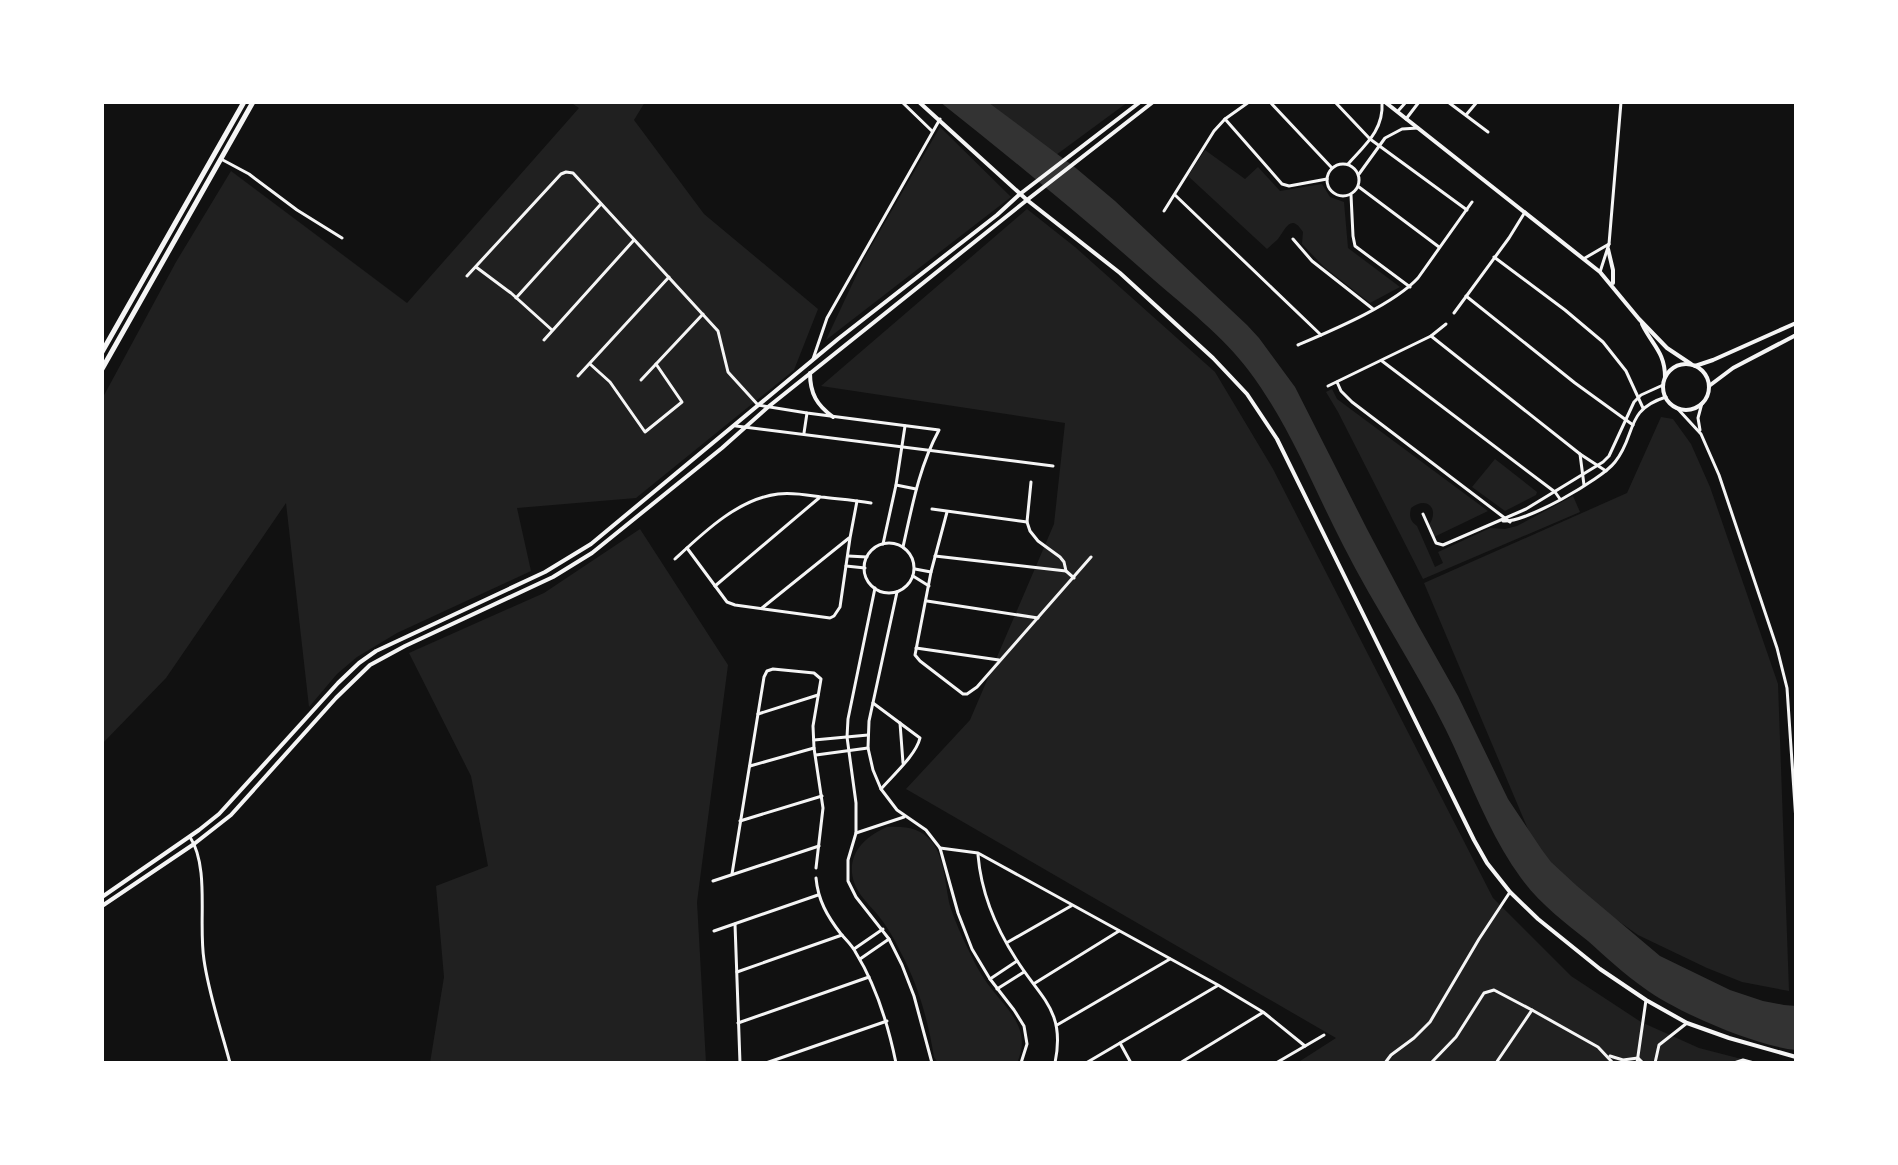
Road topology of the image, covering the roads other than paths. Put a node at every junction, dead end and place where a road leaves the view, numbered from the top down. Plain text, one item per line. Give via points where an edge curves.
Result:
1 (244, 102) edge
2 (253, 102) edge
3 (902, 102) edge
4 (919, 102) edge
5 (1140, 102) edge
6 (1153, 102) edge
7 (1249, 102) edge
8 (1270, 102) edge
9 (1335, 102) edge
10 (1384, 102) edge
11 (1406, 102) edge
12 (1419, 102) edge
13 (1448, 102) edge
14 (1477, 102) edge
15 (1621, 102) edge
16 (1397, 112) junction
17 (1466, 115) junction
18 (940, 119) junction
19 (1225, 119) junction
20 (1406, 119) junction
21 (1419, 128) junction
22 (932, 131) junction
23 (1488, 132) dead end
24 (1370, 139) junction
25 (1379, 146) junction
26 (221, 159) junction
27 (1348, 164) junction
28 (1332, 168) junction
29 (1359, 174) junction
30 (1327, 179) junction
31 (1359, 187) junction
32 (1020, 194) junction
33 (1175, 195) junction
34 (1351, 195) junction
35 (1027, 200) junction
36 (1472, 202) dead end
37 (601, 204) junction
38 (1467, 210) junction
39 (1164, 211) dead end
40 (1525, 212) junction
41 (342, 238) dead end
42 (1293, 239) dead end
43 (634, 240) junction
44 (1609, 246) junction
45 (1439, 247) junction
46 (1494, 257) junction
47 (1584, 258) junction
48 (476, 267) junction
49 (1600, 272) junction
50 (467, 276) dead end
51 (669, 277) junction
52 (1613, 285) junction
53 (1410, 287) junction
54 (1466, 296) junction
55 (516, 298) junction
56 (1373, 309) junction
57 (1454, 313) dead end
58 (703, 314) junction
59 (1639, 319) junction
60 (1796, 323) edge
61 (1446, 324) dead end
62 (552, 330) junction
63 (1321, 335) junction
64 (1796, 335) edge
65 (1431, 336) junction
66 (544, 340) dead end
67 (1298, 345) dead end
68 (102, 352) edge
69 (813, 360) junction
70 (1382, 361) junction
71 (590, 364) junction
72 (656, 364) junction
73 (1693, 365) junction
74 (102, 369) edge
75 (810, 373) junction
76 (578, 376) dead end
77 (1665, 377) junction
78 (641, 380) dead end
79 (1337, 382) junction
80 (1663, 385) junction
81 (1328, 386) dead end
82 (1709, 386) junction
83 (1666, 397) junction
84 (1637, 398) junction
85 (1702, 403) junction
86 (758, 405) junction
87 (768, 407) junction
88 (1643, 408) junction
89 (1677, 408) junction
90 (807, 413) junction
91 (833, 417) junction
92 (1625, 421) junction
93 (732, 425) junction
94 (1633, 425) junction
95 (905, 426) junction
96 (746, 427) junction
97 (804, 434) junction
98 (1701, 434) junction
99 (901, 447) junction
100 (928, 451) junction
101 (1580, 454) junction
102 (1599, 465) junction
103 (1053, 466) dead end
104 (1606, 471) junction
105 (1582, 476) junction
106 (1031, 482) dead end
107 (896, 485) junction
108 (1584, 485) junction
109 (916, 489) junction
110 (1555, 492) junction
111 (821, 497) junction
112 (1560, 499) junction
113 (857, 501) junction
114 (871, 503) dead end
115 (932, 509) dead end
116 (947, 512) junction
117 (1423, 514) dead end
118 (1505, 517) junction
119 (1501, 521) junction
120 (1027, 522) junction
121 (1510, 522) junction
122 (850, 538) junction
123 (883, 544) junction
124 (903, 547) junction
125 (687, 548) junction
126 (848, 556) junction
127 (935, 556) junction
128 (867, 557) junction
129 (1091, 557) dead end
130 (675, 559) dead end
131 (846, 566) junction
132 (865, 568) junction
133 (914, 569) junction
134 (1066, 571) junction
135 (931, 572) junction
136 (913, 576) junction
137 (1074, 578) junction
138 (715, 586) junction
139 (929, 586) junction
140 (875, 588) junction
141 (897, 592) junction
142 (926, 601) junction
143 (762, 608) junction
144 (1038, 618) junction
145 (916, 648) junction
146 (999, 660) junction
147 (818, 695) junction
148 (873, 703) junction
149 (758, 714) junction
150 (900, 723) junction
151 (868, 735) junction
152 (847, 737) junction
153 (814, 740) junction
154 (814, 748) junction
155 (868, 748) junction
156 (848, 752) junction
157 (816, 755) junction
158 (903, 763) junction
159 (750, 766) junction
160 (881, 789) junction
161 (822, 796) junction
162 (904, 817) junction
163 (740, 821) junction
164 (1796, 821) edge
165 (856, 833) junction
166 (190, 837) junction
167 (194, 844) junction
168 (819, 846) junction
169 (940, 848) junction
170 (978, 853) junction
171 (816, 868) dead end
172 (732, 874) junction
173 (816, 878) dead end
174 (713, 881) dead end
175 (1510, 892) junction
176 (818, 895) junction
177 (102, 897) edge
178 (102, 906) edge
179 (1071, 906) junction
180 (735, 924) junction
181 (883, 929) junction
182 (714, 931) dead end
183 (1119, 931) junction
184 (842, 935) junction
185 (889, 939) junction
186 (1007, 943) junction
187 (854, 949) junction
188 (860, 959) junction
189 (1170, 959) junction
190 (1017, 961) junction
191 (1025, 971) junction
192 (737, 972) junction
193 (869, 977) junction
194 (990, 979) junction
195 (1035, 983) junction
196 (1218, 985) junction
197 (997, 989) junction
198 (1646, 1000) junction
199 (1532, 1010) junction
200 (1263, 1012) junction
201 (887, 1021) junction
202 (738, 1023) junction
203 (1687, 1023) junction
204 (1057, 1025) junction
205 (1324, 1035) dead end
206 (1120, 1043) junction
207 (1305, 1046) junction
208 (1608, 1056) junction
209 (1796, 1057) edge
210 (1639, 1061) edge
211 (230, 1063) edge
212 (740, 1063) edge
213 (766, 1063) edge
214 (896, 1063) edge
215 (932, 1063) edge
216 (1021, 1063) edge
217 (1055, 1063) edge
218 (1086, 1063) edge
219 (1131, 1063) edge
220 (1180, 1063) edge
221 (1276, 1063) edge
222 (1385, 1063) edge
223 (1431, 1063) edge
224 (1496, 1063) edge
225 (1613, 1063) edge
226 (1655, 1063) edge
227 (1734, 1063) edge
228 (1754, 1063) edge

1 - 68 main road
2 - 26 main road
3 - 22 street
4 - 18 street
5 - 32 street
6 - 35 street
7 - 19 street
8 - 28 street
9 - 24 street
10 - 16 street
10 - 24 street
11 - 16 street
12 - 20 street
13 - 17 street
14 - 17 street
15 - 44 street
16 - 20 street
17 - 23 street
18 - 22 street
18 - 32 street
19 - 30 street via 1282,184
19 - 33 street
20 - 21 street
21 - 25 street via 1395,132
21 - 40 street
22 - 69 street via 827,318
24 - 25 street
24 - 27 street
25 - 29 street
25 - 38 street
26 - 41 street
26 - 74 main road
27 - 28 street
27 - 29 street
28 - 30 street
29 - 31 street
30 - 34 street via 1332,192
31 - 34 street
31 - 45 street
32 - 35 street
32 - 69 street
33 - 39 street
33 - 63 street
34 - 53 street via 1355,246
35 - 75 street
35 - 175 street via 1120,273 1213,358 1263,416 1474,840
36 - 38 street
37 - 43 street
37 - 48 street via 573,173 561,174
37 - 55 street
38 - 45 street
40 - 46 street
40 - 47 street
42 - 56 street via 1312,261
43 - 51 street
43 - 62 street
44 - 47 street
44 - 49 street
44 - 52 street
45 - 53 street
46 - 54 street
46 - 84 street via 1603,342 1626,371
47 - 49 street
48 - 50 street
48 - 55 street
49 - 52 street
51 - 58 street
51 - 71 street
52 - 59 street
53 - 56 street
54 - 57 street
54 - 92 street
55 - 62 street
56 - 63 street
58 - 72 street
58 - 86 street via 718,331 728,372
59 - 73 street
59 - 77 street via 1662,357
60 - 73 street
61 - 65 street
62 - 66 street
63 - 67 street
64 - 82 street
65 - 70 street
65 - 101 street
69 - 86 street
70 - 79 street
70 - 110 street
71 - 72 street via 610,382 645,432 682,402
71 - 76 street
72 - 78 street
73 - 77 street via 1676,366
73 - 82 street
75 - 87 street
75 - 91 street via 817,403
77 - 80 street
79 - 81 street
79 - 118 street via 1352,402
80 - 83 street
80 - 84 street
82 - 85 street
83 - 88 street
83 - 89 street
84 - 88 street
84 - 92 street
85 - 89 street
85 - 98 street
86 - 87 street
86 - 93 street
87 - 90 street
87 - 96 street
88 - 94 street
89 - 98 street
90 - 91 street
90 - 97 street
91 - 95 street
92 - 94 street
92 - 102 street via 1609,456
93 - 96 street
93 - 166 street via 567,560 366,657 219,814
94 - 104 street via 1620,456
95 - 99 street
95 - 100 street via 939,430
96 - 97 street
96 - 167 street via 573,565 370,665 231,815
97 - 99 street
98 - 164 street via 1786,679
99 - 100 street
99 - 107 street
100 - 103 street
100 - 109 street
101 - 102 street
101 - 105 street
102 - 104 street
102 - 105 street
104 - 108 street
105 - 108 street
105 - 110 street
106 - 120 street
107 - 109 street
107 - 123 street
108 - 112 street
109 - 124 street
110 - 112 street
110 - 118 street
111 - 113 street
111 - 125 street via 795,493 750,501
111 - 138 street
112 - 121 street
113 - 114 street
113 - 122 street
115 - 116 street
116 - 120 street
116 - 127 street
117 - 119 street via 1439,545
118 - 119 street
118 - 121 street
119 - 121 street
120 - 134 street via 1034,537 1064,562
122 - 126 street
122 - 143 street
123 - 124 street
123 - 128 street
124 - 133 street
125 - 130 street
125 - 138 street
126 - 128 street
126 - 131 street
127 - 134 street
127 - 135 street
128 - 132 street
129 - 137 street
131 - 132 street
131 - 143 street via 840,607 830,618
132 - 140 street
133 - 135 street
133 - 136 street
134 - 137 street
135 - 139 street
136 - 139 street
136 - 141 street
137 - 144 street
138 - 143 street via 727,602
139 - 142 street
140 - 141 street
140 - 152 street
141 - 148 street
142 - 144 street
142 - 145 street
144 - 146 street
145 - 146 street
145 - 146 street via 920,661 963,694 977,687
147 - 149 street
147 - 149 street via 821,681 814,673 767,671
147 - 153 street
148 - 150 street
148 - 151 street
149 - 159 street
150 - 158 street
150 - 158 street via 920,738
151 - 152 street
151 - 155 street
152 - 153 street
152 - 156 street
153 - 154 street
154 - 157 street
154 - 159 street
155 - 156 street
155 - 160 street
156 - 157 street
156 - 165 street
157 - 161 street
158 - 160 street
159 - 163 street
160 - 162 street
161 - 163 street
161 - 168 street
162 - 165 street
162 - 169 street via 926,830
163 - 172 street
165 - 181 street via 848,881
166 - 167 street
166 - 177 street
167 - 178 street
167 - 211 street via 201,869 204,960
168 - 171 street
168 - 172 street
169 - 170 street
169 - 194 street via 964,929
170 - 179 street
170 - 186 street via 984,890
172 - 174 street
173 - 176 street
175 - 198 street via 1600,969
175 - 222 street via 1430,1022
176 - 180 street
176 - 184 street
179 - 183 street
179 - 186 street
180 - 182 street
180 - 192 street
181 - 185 street
181 - 187 street
183 - 189 street
183 - 195 street
184 - 187 street
184 - 192 street
185 - 188 street
185 - 215 street via 914,996
186 - 190 street
187 - 188 street
188 - 193 street
189 - 196 street
189 - 204 street
190 - 191 street
190 - 194 street
191 - 195 street
191 - 197 street
192 - 202 street
193 - 201 street
193 - 202 street
194 - 197 street
195 - 204 street
196 - 200 street
196 - 206 street
197 - 216 street via 1024,1026 1027,1044
198 - 203 street
198 - 210 street
199 - 208 street
199 - 223 street via 1487,990 1456,1037
199 - 224 street
200 - 207 street
200 - 220 street
201 - 213 street
201 - 214 street
202 - 212 street
203 - 209 street
203 - 226 street via 1659,1045
204 - 217 street
205 - 207 street
206 - 218 street
206 - 219 street
207 - 221 street
208 - 210 street
208 - 225 street
227 - 228 street

